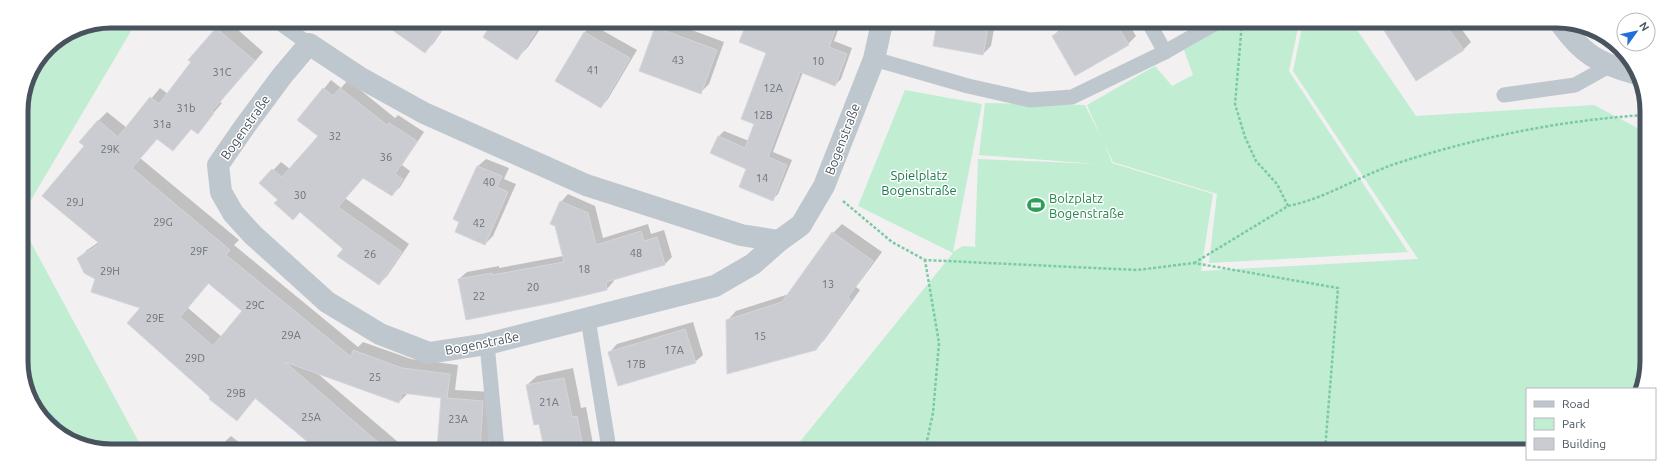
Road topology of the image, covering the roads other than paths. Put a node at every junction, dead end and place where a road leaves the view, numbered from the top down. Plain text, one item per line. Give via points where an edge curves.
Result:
1 (287, 28) edge
2 (881, 28) edge
3 (1151, 28) edge
4 (1207, 28) edge
5 (1564, 29) edge
6 (309, 44) junction
7 (1164, 52) junction
8 (874, 59) junction
9 (1609, 66) junction
10 (1630, 72) edge
11 (1504, 96) dead end
12 (779, 241) junction
13 (588, 319) junction
14 (487, 344) junction
15 (497, 444) edge
16 (607, 444) edge

1 - 6 lane
2 - 8 street, Bogenstraße
3 - 7 lane
4 - 7 lane
5 - 9 street via 1573,41
6 - 12 street via 359,77 424,113 586,185 741,235
6 - 14 street, Bogenstraße via 244,126 218,165 221,192 233,213 253,235 326,302 380,334 429,353
7 - 8 lane via 1072,97 1030,100 968,86
8 - 12 street, Bogenstraße via 824,186 801,225
9 - 10 street
9 - 11 lane via 1575,85
12 - 13 street, Bogenstraße via 753,264 715,286
13 - 14 street, Bogenstraße
13 - 16 lane
14 - 15 lane

